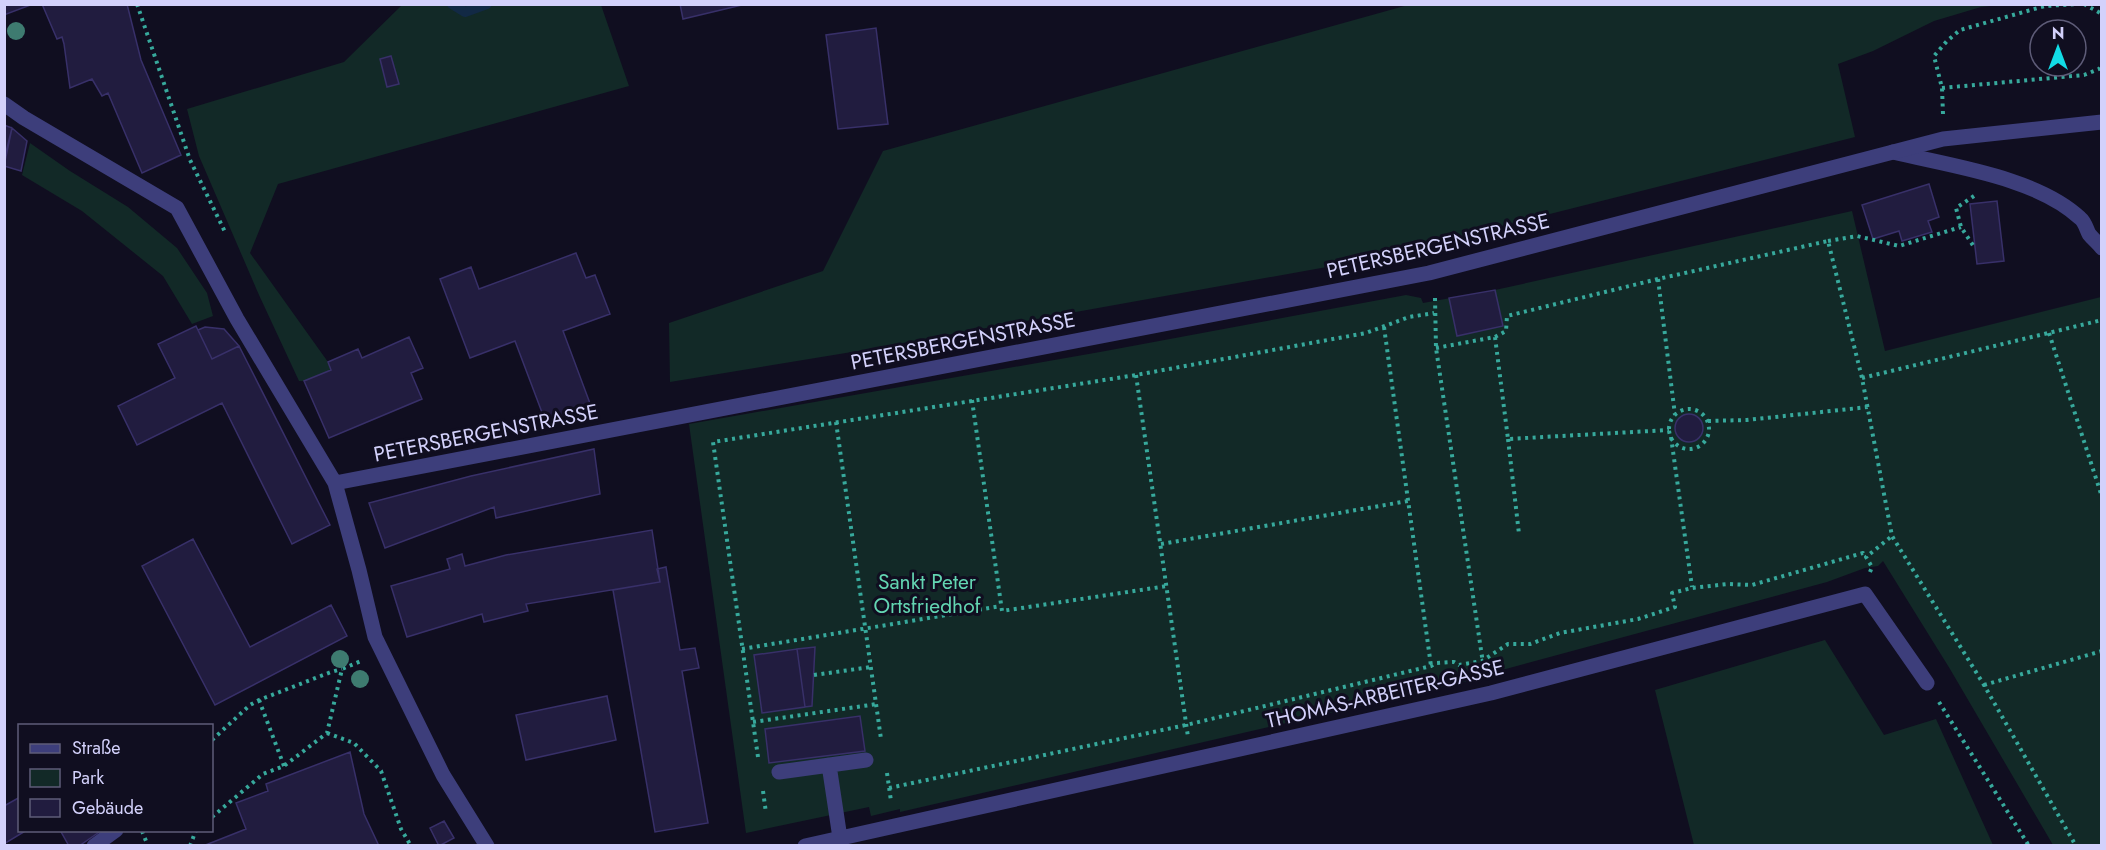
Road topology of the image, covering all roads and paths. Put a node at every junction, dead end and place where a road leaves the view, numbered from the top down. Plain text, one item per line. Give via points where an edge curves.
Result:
1 (137, 4) edge
2 (2079, 4) edge
3 (2084, 4) edge
4 (2102, 14) edge
5 (2102, 64) edge
6 (1942, 88) junction
7 (4, 104) edge
8 (2102, 122) edge
9 (1943, 139) junction
10 (1893, 152) junction
11 (226, 234) dead end
12 (1828, 241) junction
13 (1974, 247) dead end
14 (2102, 248) edge
15 (1658, 279) junction
16 (1435, 301) dead end
17 (1434, 313) junction
18 (2102, 320) edge
19 (1384, 327) junction
20 (2049, 333) junction
21 (1495, 337) junction
22 (1436, 348) junction
23 (1137, 375) junction
24 (1862, 378) junction
25 (972, 400) junction
26 (1868, 407) junction
27 (1675, 415) junction
28 (1708, 421) junction
29 (836, 422) junction
30 (1669, 430) junction
31 (1671, 437) junction
32 (1508, 440) junction
33 (335, 483) junction
34 (2102, 497) edge
35 (1408, 501) junction
36 (1519, 534) dead end
37 (1892, 536) junction
38 (1161, 544) junction
39 (1866, 557) junction
40 (1167, 586) junction
41 (1692, 588) junction
42 (1865, 594) junction
43 (1001, 606) junction
44 (866, 628) junction
45 (742, 649) junction
46 (2102, 651) edge
47 (362, 660) dead end
48 (1482, 661) junction
49 (1431, 666) junction
50 (871, 667) junction
51 (342, 669) junction
52 (814, 675) dead end
53 (1486, 677) dead end
54 (1927, 683) joint
55 (1984, 685) junction
56 (259, 700) junction
57 (877, 704) junction
58 (753, 722) junction
59 (1186, 726) junction
60 (327, 733) junction
61 (213, 739) edge
62 (866, 760) joint
63 (829, 765) junction
64 (284, 766) junction
65 (760, 768) dead end
66 (779, 772) dead end
67 (889, 788) dead end
68 (763, 790) dead end
69 (766, 813) dead end
70 (213, 816) edge
71 (115, 832) edge
72 (141, 832) edge
73 (196, 832) edge
74 (840, 838) junction
75 (94, 846) edge
76 (148, 846) edge
77 (190, 846) edge
78 (411, 846) edge
79 (487, 846) edge
80 (805, 846) edge
81 (2029, 846) edge
82 (2076, 846) edge

1 - 11 path via 190,160
2 - 6 path via 2045,6 1960,30 1934,56
3 - 4 path
5 - 6 path via 2084,75
6 - 9 path
7 - 33 street via 177,208 237,319
8 - 9 street, PETERSBERGENSTRASSE
9 - 10 street, PETERSBERGENSTRASSE
10 - 14 street via 2018,183 2045,195 2083,220
10 - 33 street, PETERSBERGENSTRASSE via 1429,273
12 - 13 path via 1857,236 1899,246 1961,228
12 - 15 path
12 - 24 path
15 - 21 path via 1507,316 1506,331
15 - 27 path
16 - 17 path
17 - 19 path
17 - 22 path
18 - 20 path
19 - 23 path
19 - 35 path
20 - 24 path
20 - 34 path
21 - 22 path
21 - 32 path
22 - 48 path
23 - 25 path
23 - 38 path
24 - 26 path
25 - 29 path
25 - 43 path
26 - 28 path
26 - 37 path
27 - 28 path via 1694,409
27 - 30 path
28 - 31 path via 1705,440 1694,448 1680,446
29 - 44 path
29 - 45 path via 713,442
30 - 31 path
30 - 32 path
31 - 41 path
32 - 36 path
33 - 79 street via 375,638 443,775
35 - 38 path
35 - 49 path
37 - 39 path
37 - 55 path
38 - 40 path
39 - 41 path via 1863,553 1752,585
39 - 42 path via 1872,567
40 - 43 path via 1002,610
40 - 59 path
41 - 48 path via 1672,593 1675,607 1638,619 1560,633 1530,644 1508,644
42 - 54 street
42 - 74 street, THOMAS-ARBEITER-GASSE via 1491,693
43 - 44 path
44 - 45 path
44 - 50 path
45 - 58 path
46 - 55 path
47 - 51 path
48 - 49 path
48 - 53 path
49 - 59 path
50 - 52 path
50 - 57 path
51 - 56 path
51 - 60 path
54 - 81 path
55 - 82 path
56 - 61 path
56 - 64 path
57 - 58 path
57 - 62 path via 884,758
58 - 65 path
59 - 67 path
60 - 64 path
60 - 78 path via 354,743 381,771
62 - 63 street
63 - 66 street
63 - 74 street
64 - 70 path via 263,774
68 - 69 path
71 - 75 street
72 - 76 path
73 - 77 path
74 - 80 street, THOMAS-ARBEITER-GASSE

